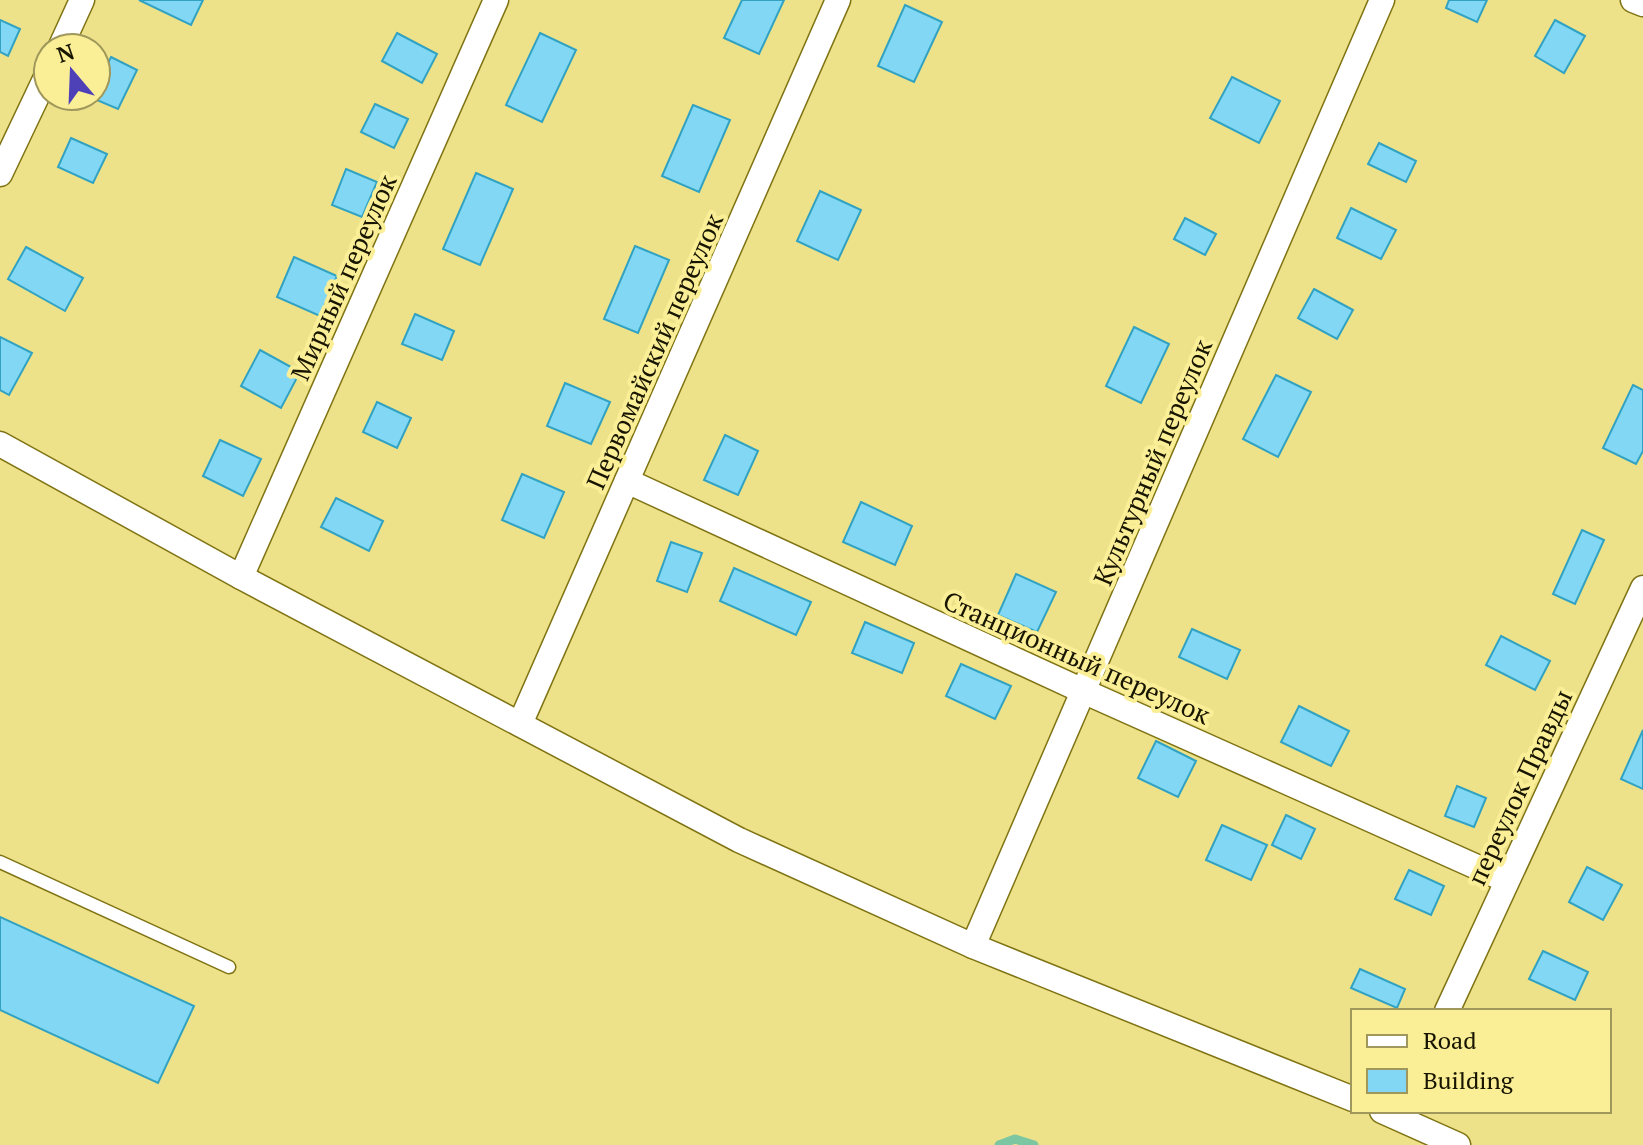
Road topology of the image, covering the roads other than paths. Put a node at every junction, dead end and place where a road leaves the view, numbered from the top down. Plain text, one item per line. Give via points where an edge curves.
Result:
1 (82, 0) edge
2 (496, 0) edge
3 (838, 0) edge
4 (1382, 0) edge
5 (1633, 0) edge
6 (1643, 4) edge
7 (67, 32) edge
8 (32, 107) edge
9 (0, 174) edge
10 (0, 444) edge
11 (627, 481) junction
12 (241, 577) junction
13 (1643, 588) edge
14 (1083, 691) junction
15 (520, 724) junction
16 (0, 862) edge
17 (1506, 880) junction
18 (973, 946) junction
19 (229, 967) dead end
20 (1448, 1009) edge
21 (1351, 1098) edge
22 (1394, 1113) edge
23 (1458, 1145) edge

1 - 7 street
2 - 12 street, Мирный переулок
3 - 11 street, Первомайский переулок
4 - 14 street, Культурный переулок
5 - 6 street
8 - 9 street
10 - 12 street
11 - 14 street, Станционный переулок
11 - 15 street, Первомайский переулок
12 - 15 street
13 - 17 street, переулок Правды
14 - 17 street, Станционный переулок
14 - 18 street, Культурный переулок
15 - 18 street via 739,840
16 - 19 lane
17 - 20 street, переулок Правды
18 - 21 street
22 - 23 street

